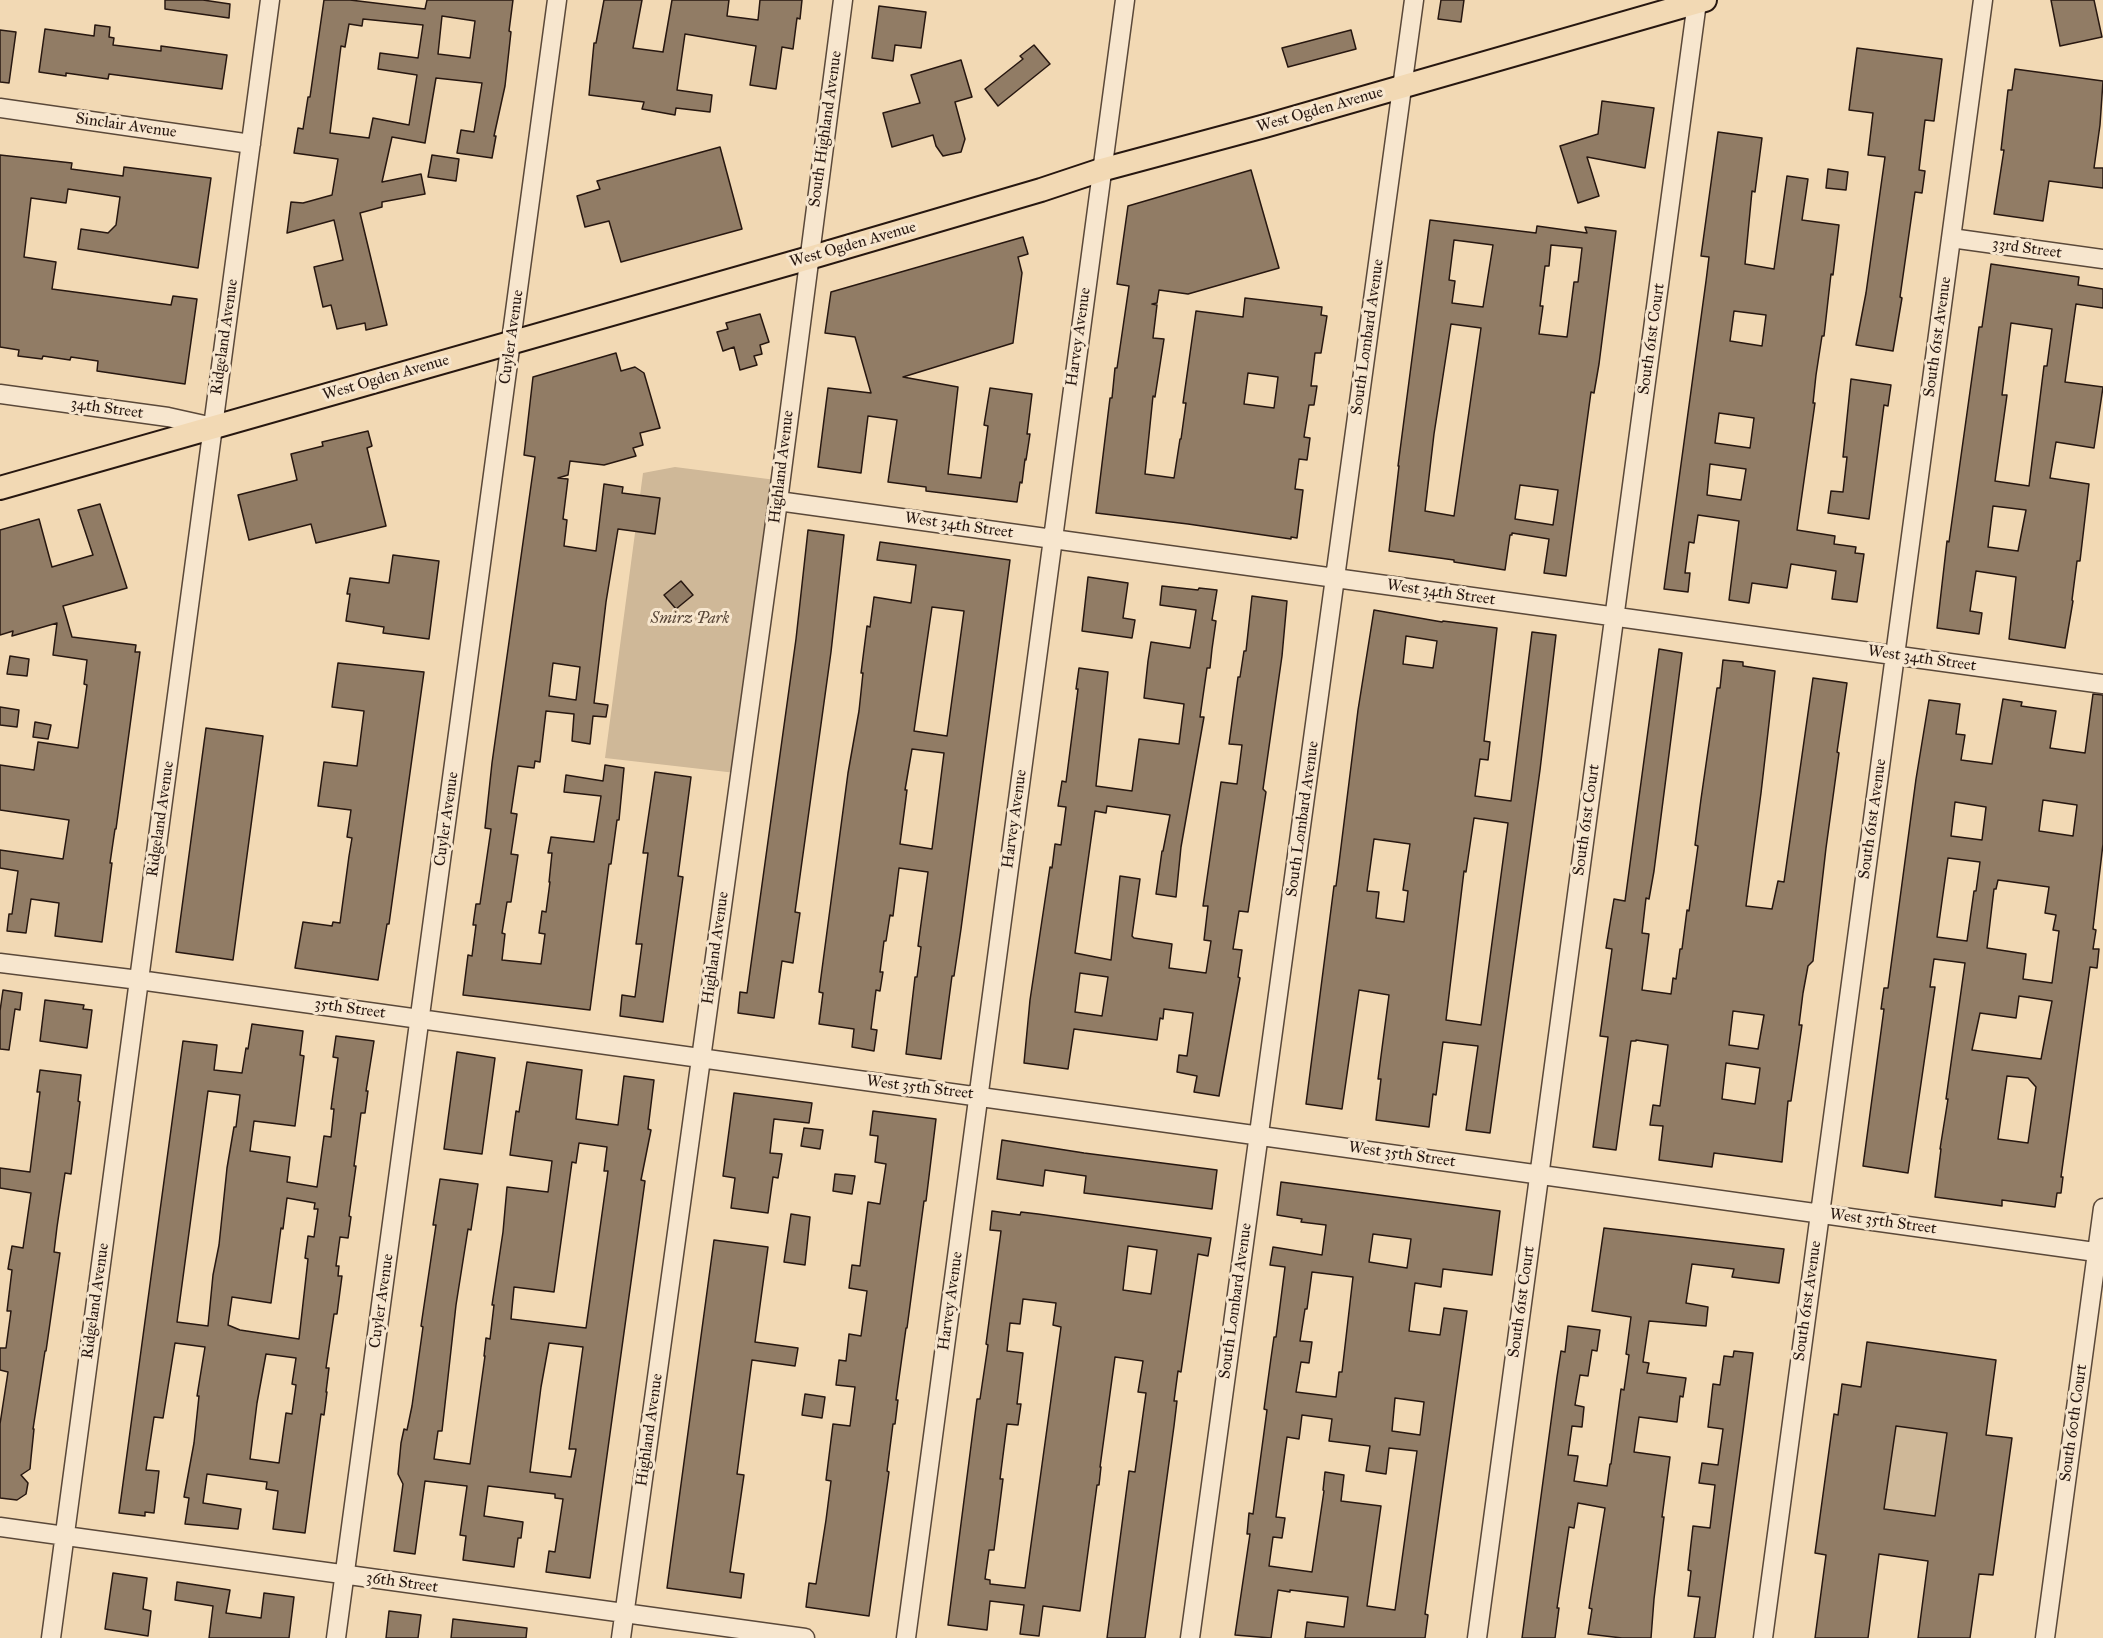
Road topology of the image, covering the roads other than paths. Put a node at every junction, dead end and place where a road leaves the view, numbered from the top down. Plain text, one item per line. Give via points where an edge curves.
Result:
1 (270, 0) edge
2 (557, 0) edge
3 (843, 0) edge
4 (1125, 0) edge
5 (1414, 0) edge
6 (1983, 0) edge
7 (1701, 1) edge
8 (1402, 87) junction
9 (0, 108) edge
10 (251, 144) junction
11 (1101, 170) junction
12 (1951, 238) junction
13 (809, 258) junction
14 (2103, 259) edge
15 (511, 342) junction
16 (0, 394) edge
17 (213, 427) junction
18 (0, 488) edge
19 (778, 501) junction
20 (1052, 539) junction
21 (1335, 578) junction
22 (1615, 617) junction
23 (1895, 656) junction
24 (2103, 684) edge
25 (0, 963) edge
26 (140, 980) junction
27 (420, 1019) junction
28 (700, 1058) junction
29 (978, 1095) junction
30 (1260, 1136) junction
31 (1540, 1174) junction
32 (2103, 1208) edge
33 (1820, 1214) junction
34 (2100, 1252) edge
35 (0, 1527) edge
36 (64, 1536) junction
37 (345, 1575) junction
38 (625, 1613) junction
39 (51, 1638) edge
40 (336, 1638) edge
41 (621, 1638) edge
42 (805, 1638) edge
43 (906, 1638) edge
44 (1190, 1638) edge
45 (1477, 1638) edge
46 (1763, 1638) edge
47 (2045, 1638) edge

1 - 10 street, Ridgeland Avenue
2 - 15 street, Cuyler Avenue
3 - 13 street, South Highland Avenue
4 - 11 street, Harvey Avenue
5 - 8 street, South Lombard Avenue
6 - 12 street, South 61st Avenue
7 - 8 main road, West Ogden Avenue
7 - 22 street, South 61st Court
8 - 11 main road, West Ogden Avenue
8 - 21 street, South Lombard Avenue
9 - 10 street, Sinclair Avenue
10 - 17 street, Ridgeland Avenue
11 - 13 main road, West Ogden Avenue
11 - 20 street, Harvey Avenue
12 - 14 street, 33rd Street
12 - 23 street, South 61st Avenue
13 - 15 main road, West Ogden Avenue
13 - 19 street, Highland Avenue
15 - 17 main road, West Ogden Avenue
15 - 27 street, Cuyler Avenue
16 - 17 street, 34th Street
17 - 18 main road, West Ogden Avenue
17 - 26 street, Ridgeland Avenue
19 - 20 street, West 34th Street
19 - 28 street, Highland Avenue
20 - 21 street, West 34th Street
20 - 29 street, Harvey Avenue
21 - 22 street, West 34th Street
21 - 30 street, South Lombard Avenue
22 - 23 street, West 34th Street
22 - 31 street, South 61st Court
23 - 24 street, West 34th Street
23 - 33 street, South 61st Avenue
25 - 26 street, 35th Street
26 - 27 street, 35th Street
26 - 36 street, Ridgeland Avenue
27 - 28 street, 35th Street
27 - 37 street, Cuyler Avenue
28 - 29 street, West 35th Street
28 - 38 street, Highland Avenue
29 - 30 street, West 35th Street
29 - 43 street, Harvey Avenue
30 - 31 street, West 35th Street
30 - 44 street, South Lombard Avenue
31 - 33 street, West 35th Street
31 - 45 street, South 61st Court
32 - 34 street, South 60th Court
33 - 34 street, West 35th Street
33 - 46 street, South 61st Avenue
34 - 47 street, South 60th Court
35 - 36 street, 36th Street
36 - 37 street, 36th Street
36 - 39 street, Ridgeland Avenue
37 - 38 street, 36th Street
37 - 40 street, Cuyler Avenue
38 - 41 street, Highland Avenue
38 - 42 street, 36th Street

